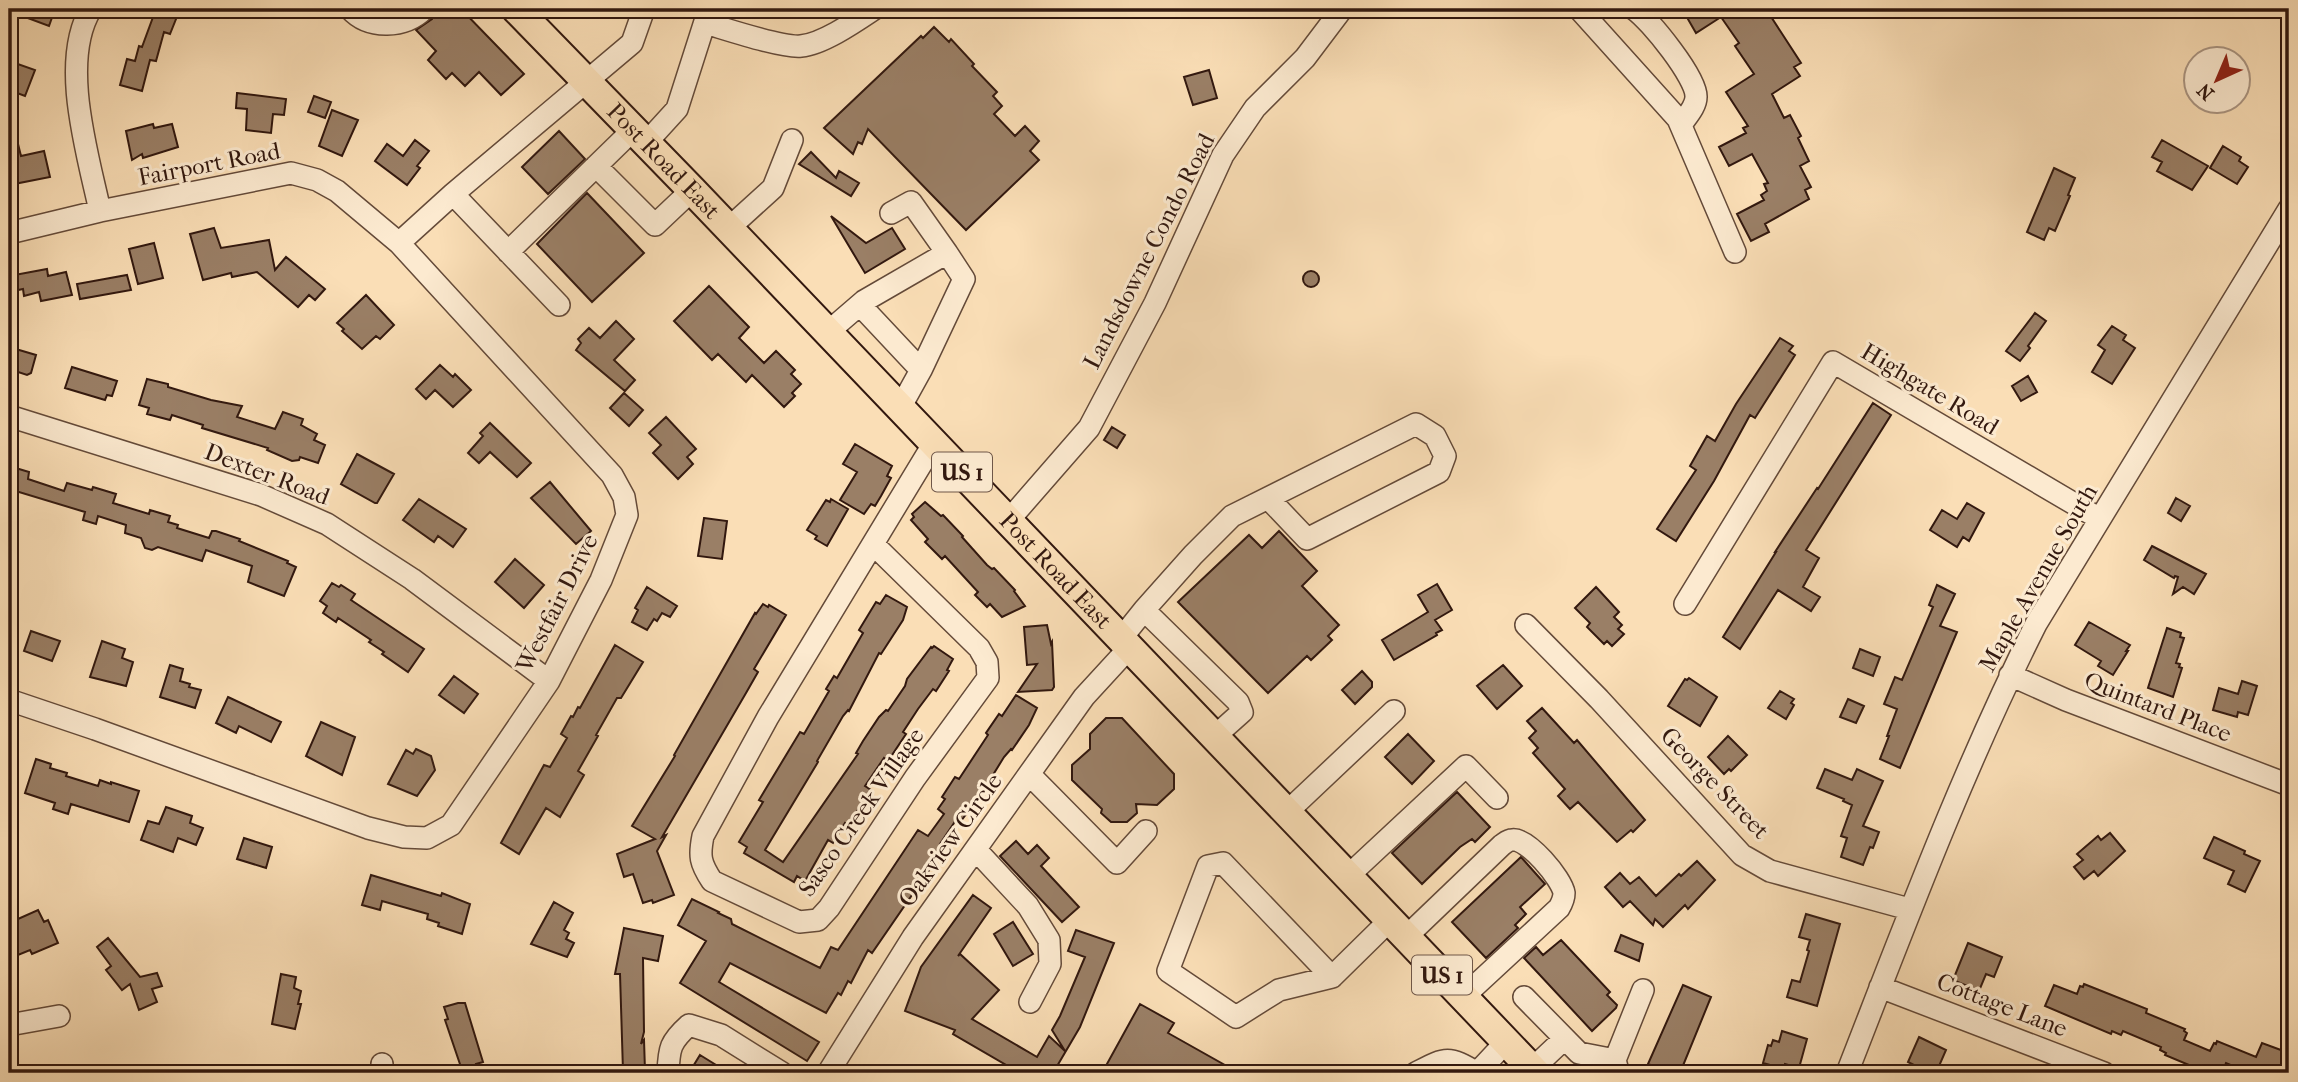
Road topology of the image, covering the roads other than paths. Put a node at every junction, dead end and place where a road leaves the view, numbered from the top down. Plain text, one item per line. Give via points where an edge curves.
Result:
1 (91, 9) edge
2 (350, 9) edge
3 (424, 9) edge
4 (516, 9) edge
5 (644, 9) edge
6 (874, 9) edge
7 (1342, 9) edge
8 (1580, 9) edge
9 (1634, 9) edge
10 (707, 16) edge
11 (587, 82) junction
12 (1681, 125) junction
13 (640, 136) junction
14 (792, 140) dead end
15 (596, 166) junction
16 (692, 190) junction
17 (453, 194) junction
18 (100, 211) junction
19 (891, 214) dead end
20 (2285, 223) edge
21 (729, 229) junction
22 (9, 233) edge
23 (399, 243) junction
24 (509, 252) junction
25 (1735, 252) dead end
26 (947, 253) junction
27 (559, 305) dead end
28 (860, 305) junction
29 (828, 332) junction
30 (921, 370) junction
31 (900, 408) junction
32 (9, 416) edge
33 (934, 443) junction
34 (1268, 498) junction
35 (2099, 519) junction
36 (1008, 521) junction
37 (873, 544) junction
38 (1685, 604) dead end
39 (1144, 610) junction
40 (1526, 625) dead end
41 (1125, 644) junction
42 (2010, 675) junction
43 (549, 681) junction
44 (9, 700) edge
45 (1394, 711) dead end
46 (1214, 737) junction
47 (1030, 775) junction
48 (2289, 785) edge
49 (1497, 797) dead end
50 (1287, 812) junction
51 (1146, 831) dead end
52 (976, 850) junction
53 (1348, 876) junction
54 (1909, 909) junction
55 (1398, 929) junction
56 (1332, 977) junction
57 (1880, 987) junction
58 (1643, 990) dead end
59 (1463, 997) junction
60 (1524, 997) dead end
61 (1030, 1002) dead end
62 (59, 1016) dead end
63 (9, 1025) edge
64 (1564, 1039) junction
65 (1506, 1042) junction
66 (1617, 1067) edge
67 (1532, 1072) edge
68 (668, 1073) edge
69 (782, 1073) edge
70 (828, 1073) edge
71 (1416, 1073) edge
72 (1477, 1073) edge
73 (1847, 1073) edge
74 (2104, 1073) edge

1 - 18 street via 77,56 77,88
2 - 3 street via 366,20 396,25 414,19
4 - 11 main road, Post Road East / US 1
5 - 11 street via 632,43
6 - 10 street via 836,34 801,46 779,43
7 - 36 street, Landsdowne Condo Road via 1305,58 1255,108 1223,155 1155,303 1089,428
8 - 12 street
9 - 12 street via 1680,61 1696,88 1696,101
10 - 13 street via 677,109
11 - 13 main road, Post Road East / US 1
11 - 17 street
12 - 25 street
13 - 15 street
13 - 16 main road, Post Road East / US 1
14 - 21 street via 772,188
15 - 16 street via 655,225
15 - 24 street
16 - 21 main road, Post Road East / US 1
17 - 23 street
17 - 24 street
18 - 22 street, Fairport Road
18 - 23 street, Fairport Road via 291,173 337,191
19 - 26 street via 911,202
20 - 35 street, Maple Avenue South
21 - 29 main road, Post Road East / US 1
23 - 43 street, Westfair Drive via 612,475 624,497 627,515 619,539
24 - 27 street
26 - 28 street
26 - 30 street via 964,279
28 - 29 street
28 - 30 street
29 - 31 main road, Post Road East / US 1
30 - 31 street
31 - 33 main road, Post Road East / US 1
32 - 43 street, Dexter Road via 261,495 327,524 412,579
33 - 36 main road, Post Road East / US 1
33 - 37 street, Sasco Creek Village
34 - 34 street, Oakview Circle via 1416,424 1435,436 1445,456 1438,472 1307,539
34 - 39 street, Oakview Circle via 1232,516
35 - 38 street, Highgate Road via 1833,362
35 - 42 street, Maple Avenue South
36 - 41 main road, Post Road East / US 1
37 - 37 street, Sasco Creek Village via 703,835 700,853 712,881 799,922 818,920 829,908 988,678 987,662 979,648
39 - 41 street, Oakview Circle
39 - 46 street via 1238,702 1242,712
40 - 54 street, George Street via 1742,855 1770,871
41 - 46 main road, Post Road East / US 1
41 - 47 street, Oakview Circle
42 - 48 street, Quintard Place
42 - 54 street, Maple Avenue South
43 - 44 street, Westfair Drive via 451,825 427,838 368,828
45 - 50 street
46 - 50 main road, Post Road East / US 1
47 - 51 street via 1117,863
47 - 52 street, Oakview Circle
49 - 53 street via 1466,766
50 - 53 main road, Post Road East / US 1
52 - 61 street via 1028,906 1049,940 1050,964
52 - 70 street, Oakview Circle via 913,937
53 - 55 main road, Post Road East / US 1
54 - 57 street, Maple Avenue South
55 - 56 street
55 - 59 main road, Post Road East / US 1
55 - 59 street via 1502,845 1512,839 1529,846 1563,889 1564,898 1559,908
56 - 56 street via 1223,863 1208,866 1168,971 1236,1017 1279,990
57 - 73 street, Maple Avenue South
57 - 74 street, Cottage Lane
58 - 66 street
59 - 65 main road, Post Road East / US 1
60 - 64 street
62 - 63 street
64 - 66 street via 1579,1053
64 - 67 street
65 - 67 main road, Post Road East / US 1
65 - 72 street
68 - 69 street via 673,1040 689,1025 721,1035
71 - 72 street via 1442,1060 1458,1061

